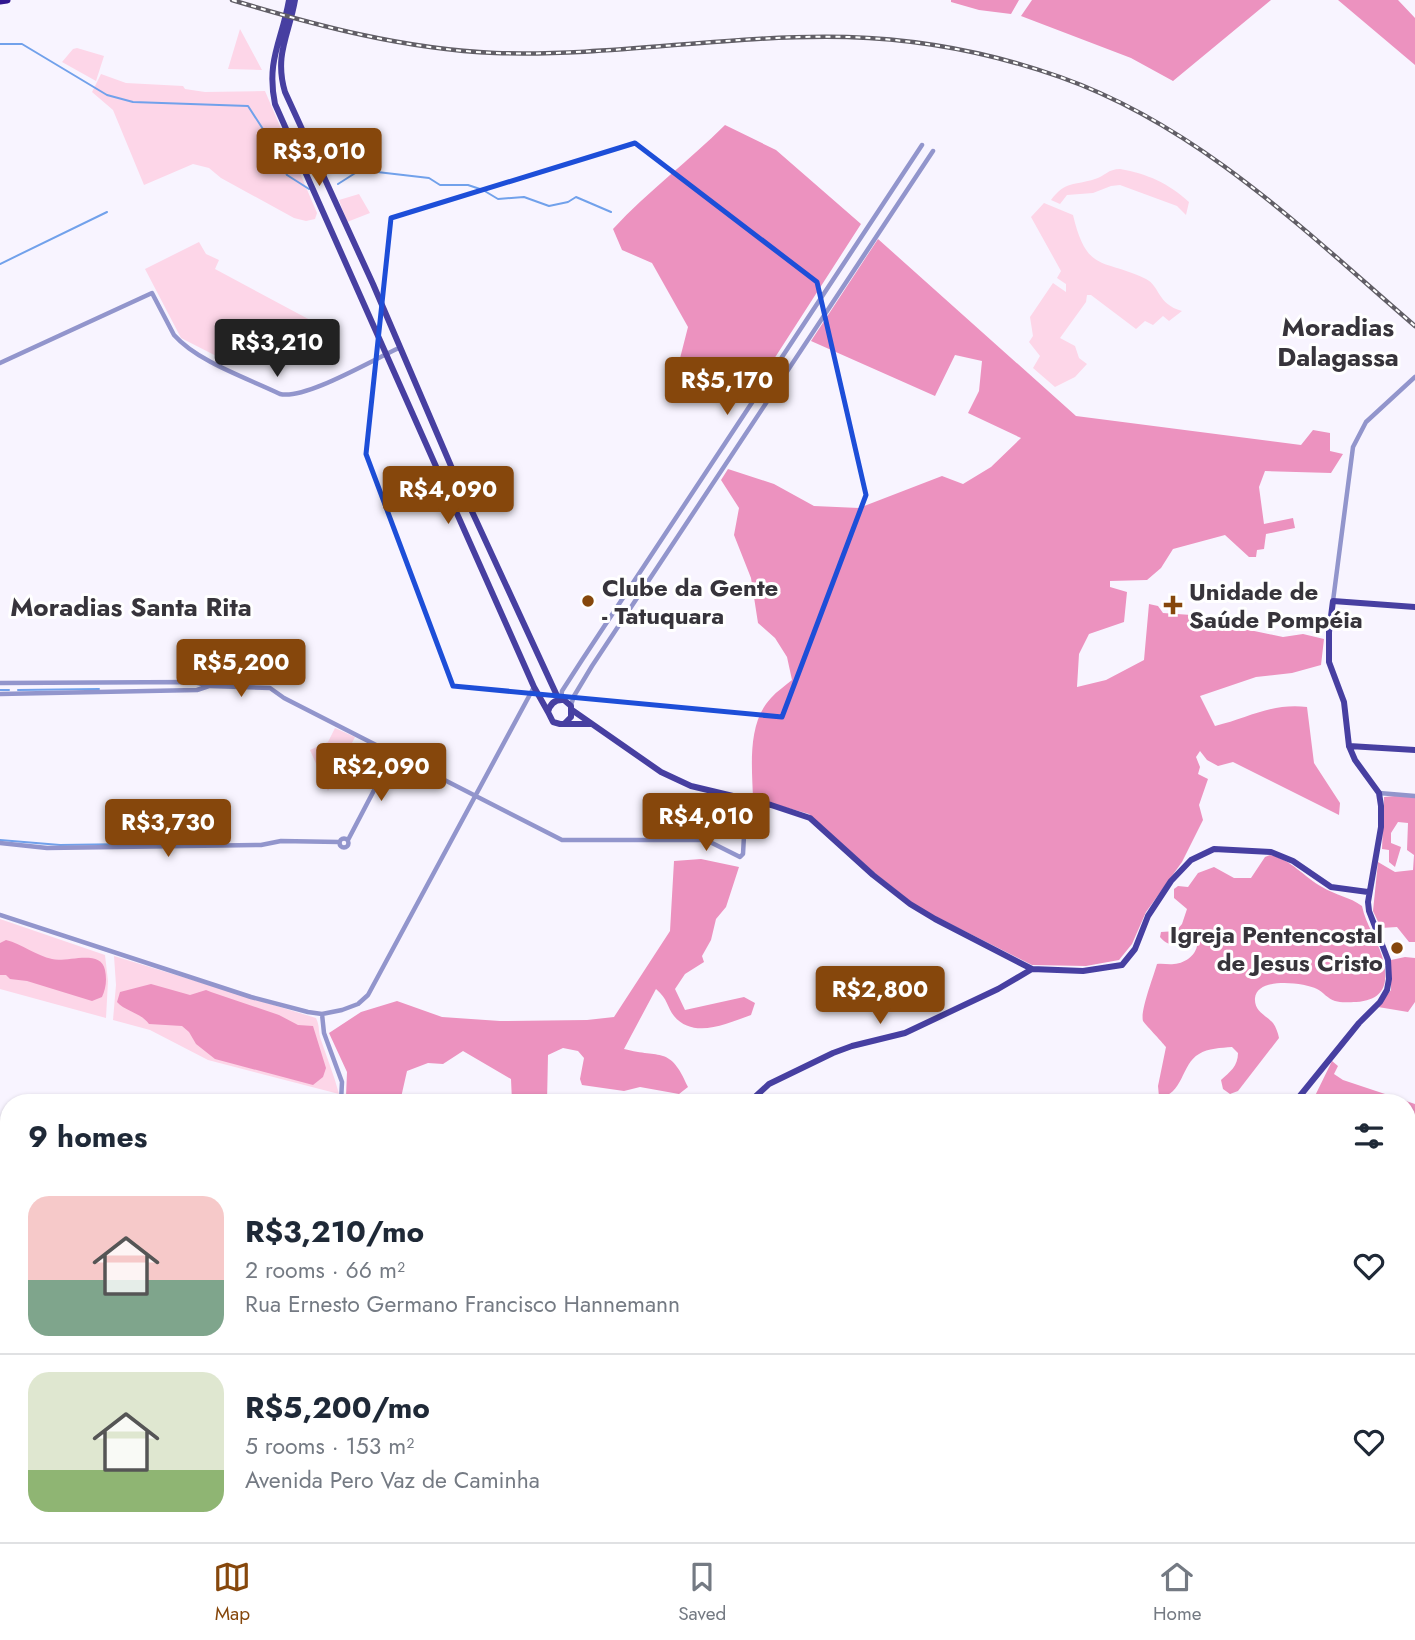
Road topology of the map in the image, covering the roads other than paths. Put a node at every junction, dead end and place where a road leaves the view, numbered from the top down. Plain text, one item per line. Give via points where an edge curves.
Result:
1 (7, 0) edge
2 (289, 0) edge
3 (295, 0) edge
4 (0, 1) edge
5 (298, 120) junction
6 (284, 125) junction
7 (922, 145) dead end
8 (933, 151) dead end
9 (321, 170) junction
10 (306, 173) junction
11 (387, 320) junction
12 (373, 325) junction
13 (399, 348) junction
14 (386, 354) junction
15 (0, 363) edge
16 (1415, 377) edge
17 (1333, 601) junction
18 (1415, 607) edge
19 (0, 683) edge
20 (210, 686) junction
21 (534, 687) junction
22 (558, 691) junction
23 (0, 694) edge
24 (560, 700) junction
25 (571, 708) junction
26 (548, 712) junction
27 (565, 723) junction
28 (595, 725) junction
29 (1349, 746) junction
30 (1415, 750) edge
31 (393, 754) junction
32 (1379, 793) junction
33 (476, 795) junction
34 (1415, 796) edge
35 (746, 799) junction
36 (0, 843) edge
37 (1368, 892) junction
38 (0, 915) edge
39 (1032, 969) junction
40 (322, 1014) junction
41 (341, 1094) edge
42 (758, 1094) edge
43 (1301, 1094) edge

1 - 4 highway
2 - 6 main road via 273,60 275,104
3 - 5 main road via 281,53 281,77
5 - 6 main road via 289,119
5 - 9 main road
6 - 10 main road
7 - 22 street
8 - 25 street via 592,666
9 - 10 main road
9 - 11 main road
10 - 12 main road
11 - 12 main road
11 - 13 main road
12 - 14 main road
13 - 14 street
13 - 22 main road
14 - 15 street via 305,392 280,394 178,341 152,293
14 - 21 main road
16 - 17 street via 1366,422 1353,447
17 - 18 main road
17 - 29 main road via 1329,662 1344,702
19 - 20 street via 194,682
20 - 23 street via 197,690
20 - 31 street via 270,688
21 - 26 main road
21 - 33 street
22 - 24 main road
24 - 25 main road
24 - 26 main road via 552,703
25 - 27 main road
25 - 28 main road
26 - 27 main road via 553,722
27 - 28 main road
28 - 35 main road via 669,776 700,789
29 - 30 main road
29 - 32 main road
31 - 33 street
31 - 36 street via 348,840 340,842 47,848
32 - 34 street
32 - 37 main road via 1381,827
33 - 35 street via 562,840 706,840 740,857
33 - 40 street via 368,995 358,1004
35 - 39 main road via 810,818 910,904
37 - 39 main road via 1331,887 1271,852 1214,849 1191,860 1171,881 1122,965 1083,971
37 - 43 main road via 1369,911 1388,960 1387,989
38 - 40 street via 251,997
39 - 42 main road via 905,1033 834,1053 769,1084
40 - 41 street

